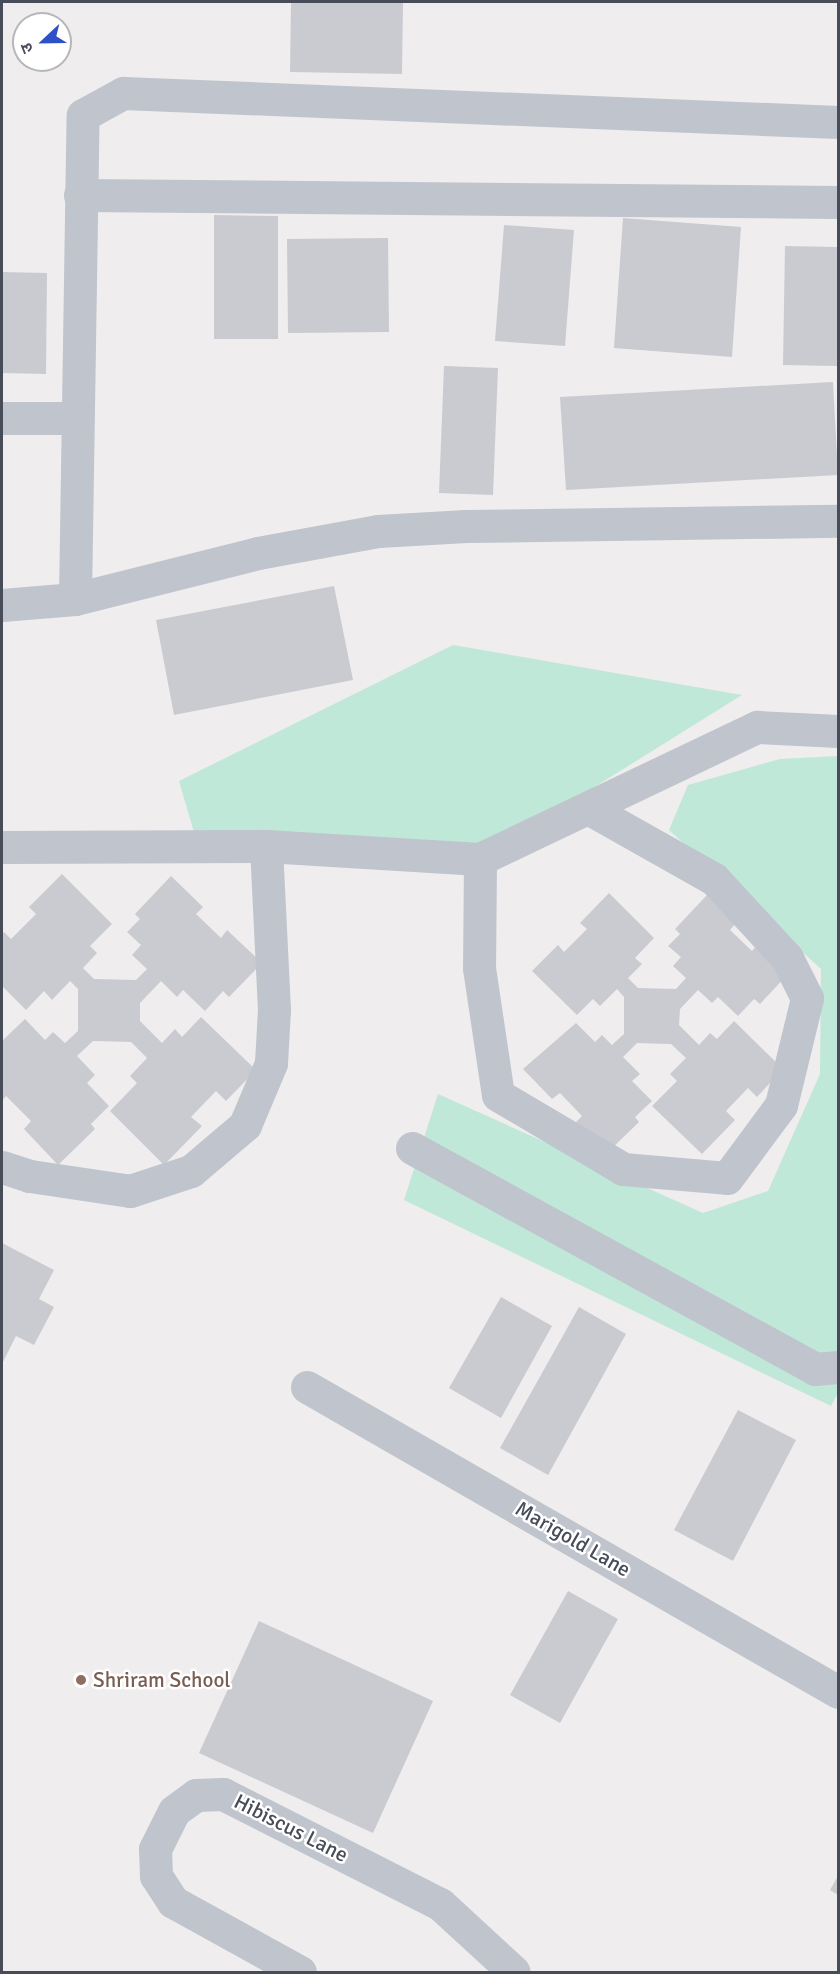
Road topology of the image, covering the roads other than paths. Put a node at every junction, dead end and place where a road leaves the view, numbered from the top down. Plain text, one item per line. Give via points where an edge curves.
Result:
1 (838, 122) edge
2 (80, 195) junction
3 (838, 202) edge
4 (2, 418) edge
5 (77, 418) junction
6 (838, 520) edge
7 (75, 599) junction
8 (2, 605) edge
9 (838, 731) edge
10 (588, 808) junction
11 (266, 846) junction
12 (2, 847) edge
13 (480, 859) junction
14 (412, 1148) dead end
15 (2, 1167) edge
16 (838, 1367) edge
17 (307, 1386) dead end
18 (838, 1692) edge
19 (300, 1972) edge
20 (514, 1972) edge

1 - 2 street via 123,93 83,115
2 - 3 street
2 - 5 street
4 - 5 street
5 - 7 street
6 - 7 street via 378,531 258,553
7 - 8 street
9 - 10 street via 757,728
10 - 13 street
10 - 13 street via 714,879 787,958 807,998 781,1105 727,1178 623,1169 498,1095 479,968
11 - 12 street
11 - 13 street
11 - 15 street via 274,1010 271,1063 245,1125 191,1171 130,1191 30,1176
14 - 16 street via 815,1369
17 - 18 street, Marigold Lane
19 - 20 street, Hibiscus Lane via 173,1902 156,1876 155,1849 174,1811 196,1795 223,1794 440,1904

